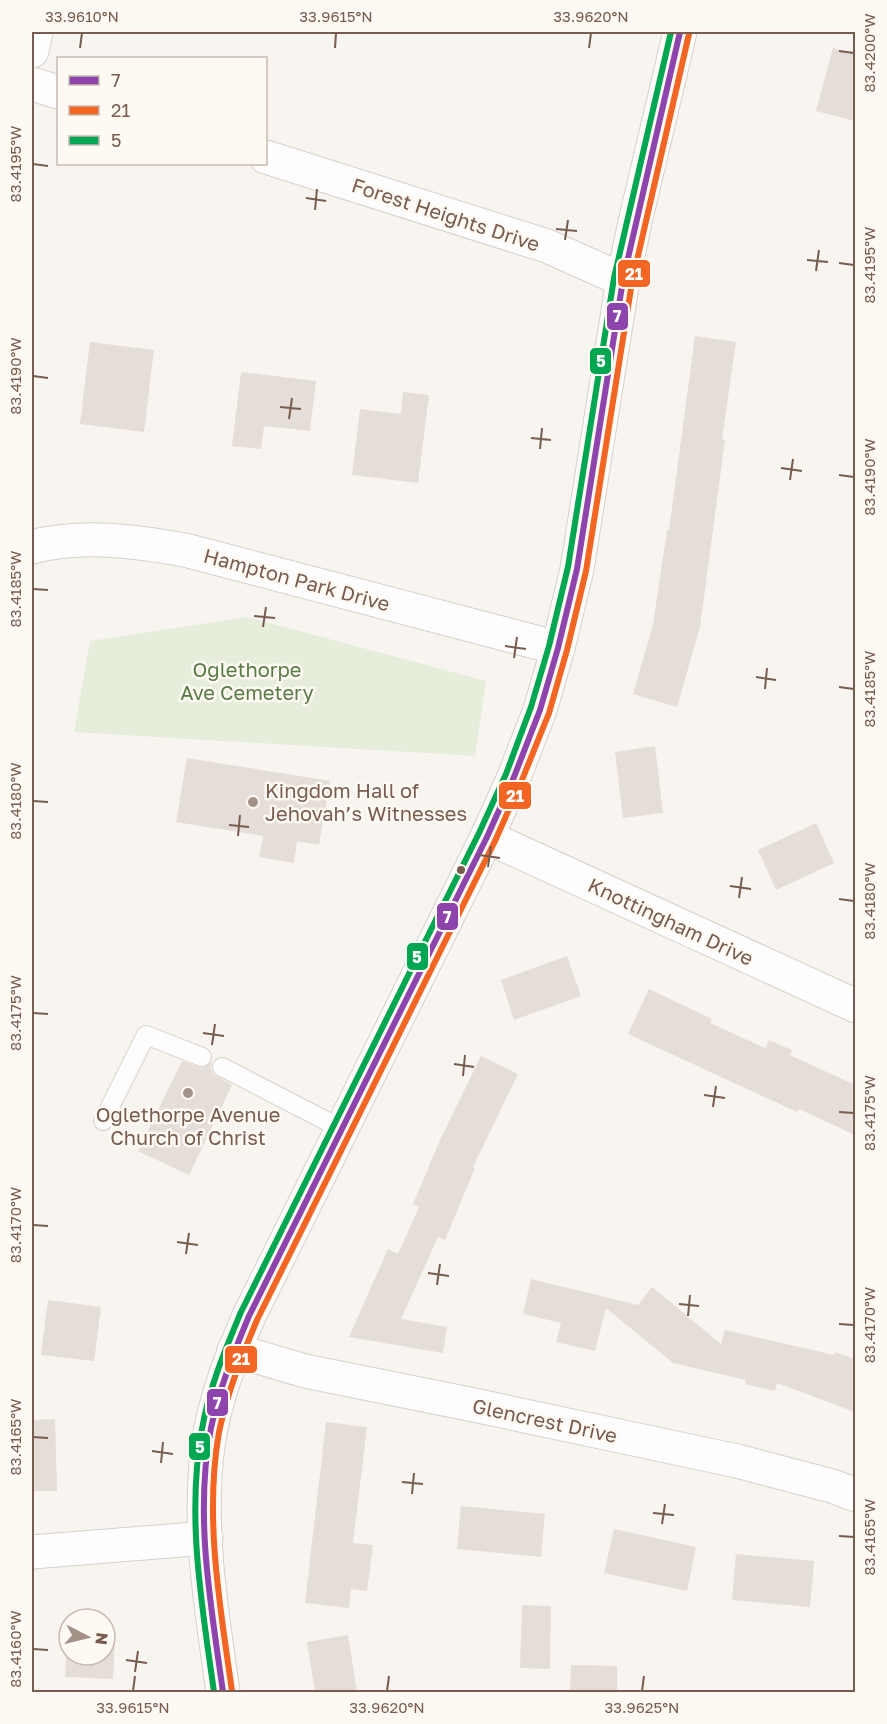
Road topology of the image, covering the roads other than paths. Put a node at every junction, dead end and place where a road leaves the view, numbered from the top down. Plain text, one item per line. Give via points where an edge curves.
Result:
1 (36, 32) edge
2 (680, 32) edge
3 (32, 51) edge
4 (32, 84) edge
5 (57, 92) edge
6 (267, 157) edge
7 (623, 280) junction
8 (32, 547) edge
9 (558, 648) junction
10 (487, 837) junction
11 (855, 1003) edge
12 (201, 1057) dead end
13 (222, 1067) dead end
14 (103, 1121) dead end
15 (342, 1129) junction
16 (234, 1350) junction
17 (855, 1495) edge
18 (206, 1538) junction
19 (32, 1552) edge
20 (223, 1692) edge

1 - 3 street
2 - 7 street
4 - 5 street
6 - 7 street, Forest Heights Drive via 547,246
7 - 9 street via 577,569
8 - 9 street, Hampton Park Drive via 94,540 185,550
9 - 10 street via 540,710
10 - 11 street, Knottingham Drive
10 - 15 street
12 - 14 lane via 146,1035
13 - 15 lane
15 - 16 street
16 - 17 street, Glencrest Drive via 305,1371 737,1461
16 - 18 street via 215,1408 208,1447
18 - 19 street
18 - 20 street

